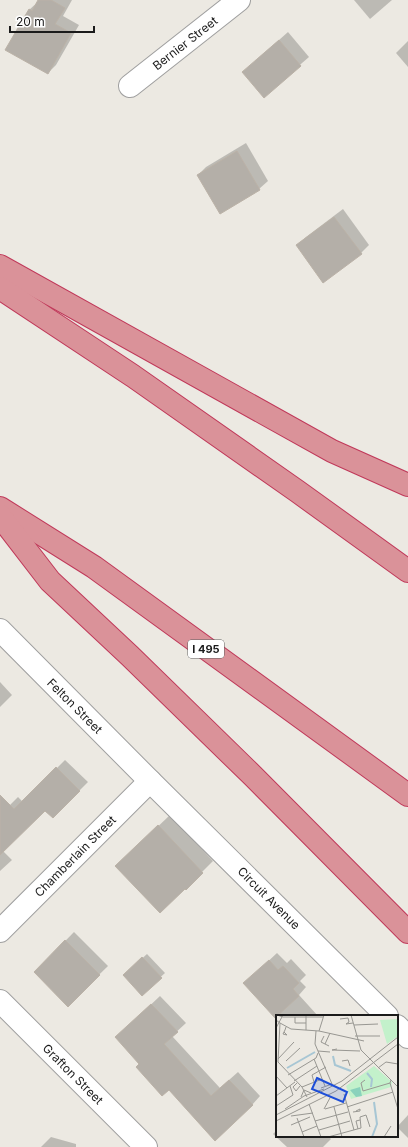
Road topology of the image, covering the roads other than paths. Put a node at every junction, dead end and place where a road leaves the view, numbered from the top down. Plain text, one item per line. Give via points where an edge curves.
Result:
1 (239, 0) edge
2 (130, 86) dead end
3 (0, 266) edge
4 (0, 288) edge
5 (408, 485) edge
6 (0, 508) edge
7 (0, 516) edge
8 (408, 571) edge
9 (0, 630) edge
10 (150, 781) junction
11 (408, 795) edge
12 (0, 931) edge
13 (408, 932) edge
14 (0, 1001) edge
15 (386, 1015) edge
16 (398, 1027) edge
17 (408, 1036) edge
18 (146, 1147) edge

1 - 2 street, Bernier Street
3 - 5 highway via 332,451
4 - 8 highway via 139,380
6 - 11 highway, I 495 via 94,568
7 - 13 highway via 50,581 253,776
9 - 10 street, Felton Street
10 - 12 street, Chamberlain Street
10 - 15 street, Circuit Avenue
14 - 18 street, Grafton Street
16 - 17 street

